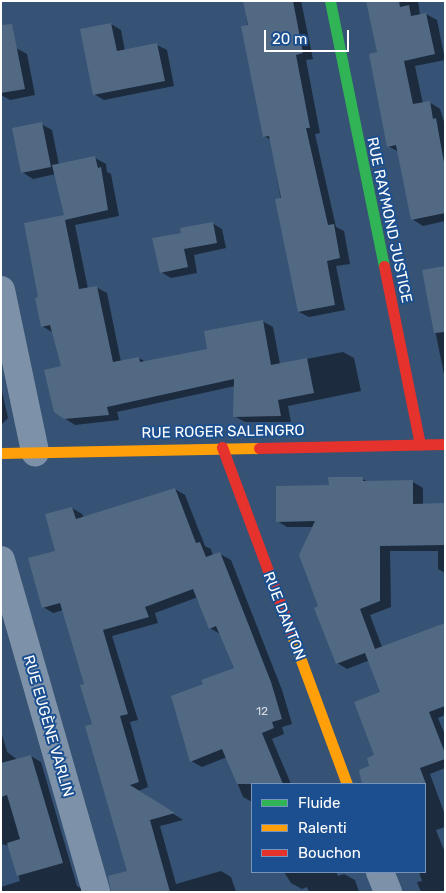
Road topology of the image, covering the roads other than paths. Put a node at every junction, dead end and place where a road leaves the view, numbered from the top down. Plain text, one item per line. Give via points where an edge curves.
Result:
1 (330, 1) edge
2 (1, 290) edge
3 (420, 444) junction
4 (445, 444) edge
5 (222, 447) junction
6 (1, 452) edge
7 (34, 452) junction
8 (1, 560) edge
9 (348, 783) edge
10 (380, 873) edge
11 (96, 892) edge
12 (388, 892) edge

1 - 3 street, RUE RAYMOND JUSTICE
2 - 7 street
3 - 4 street, RUE ROGER SALENGRO
3 - 5 street, RUE ROGER SALENGRO
5 - 7 street, RUE ROGER SALENGRO
5 - 9 street, RUE DANTON
6 - 7 street, RUE ROGER SALENGRO
8 - 11 street, RUE EUGÈNE VARLIN
10 - 12 street

